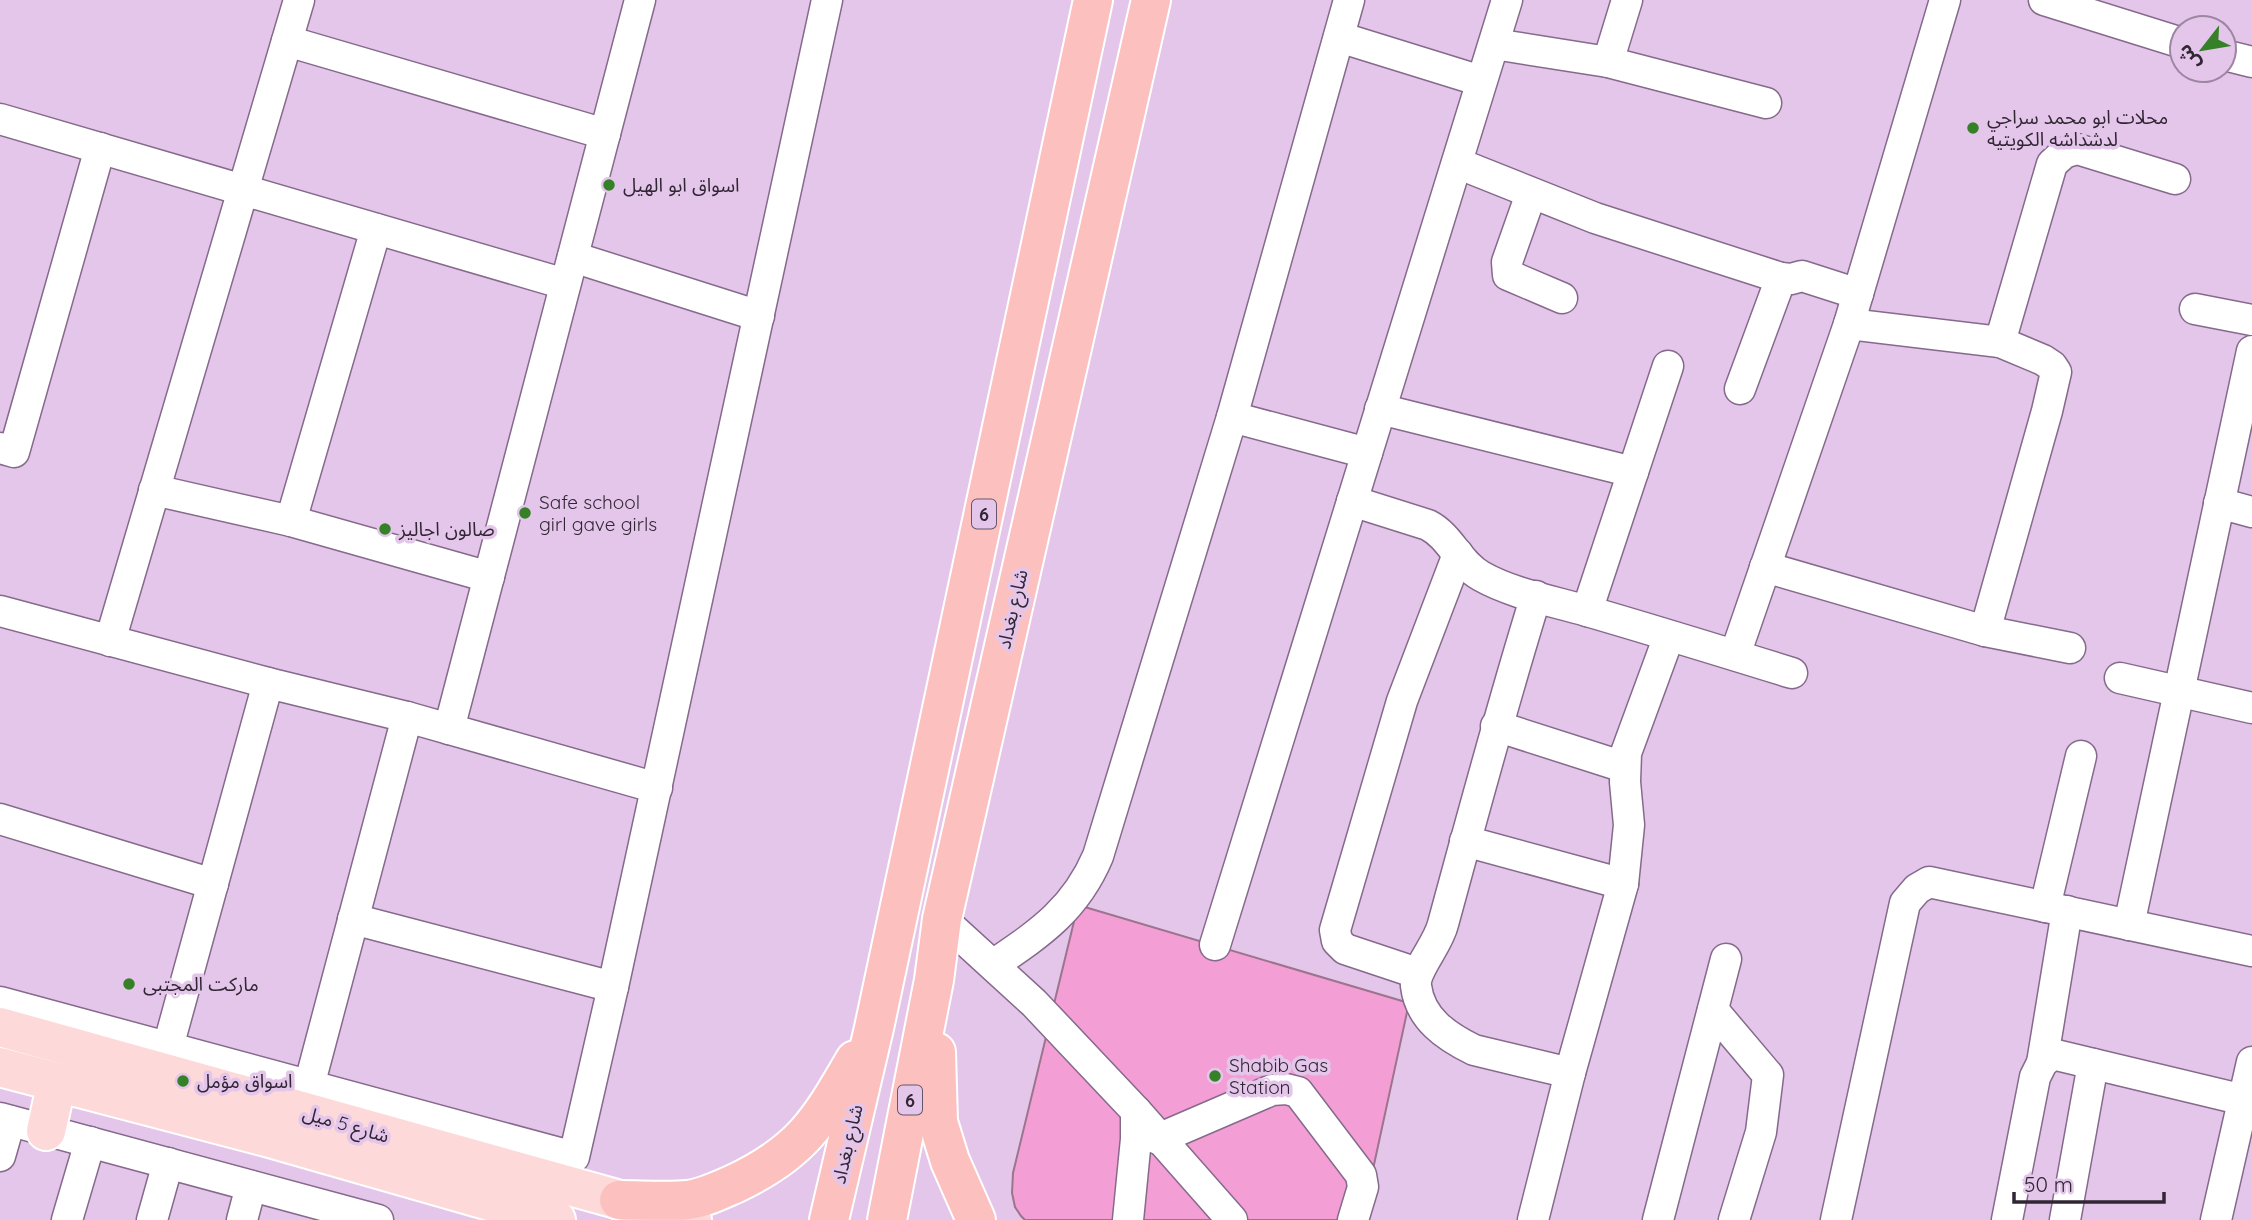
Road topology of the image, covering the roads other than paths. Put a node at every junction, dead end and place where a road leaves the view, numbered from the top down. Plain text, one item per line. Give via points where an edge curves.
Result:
1 (299, 0) edge
2 (640, 0) edge
3 (827, 0) edge
4 (1093, 0) edge
5 (1151, 0) edge
6 (1349, 0) edge
7 (1507, 0) edge
8 (1628, 0) edge
9 (1945, 0) edge
10 (2044, 0) edge
11 (1339, 37) junction
12 (2168, 39) edge
13 (287, 41) junction
14 (1494, 44) junction
15 (1608, 62) junction
16 (1481, 81) junction
17 (1766, 103) dead end
18 (0, 119) edge
19 (605, 134) junction
20 (100, 148) junction
21 (1457, 163) junction
22 (2175, 179) dead end
23 (243, 190) junction
24 (1531, 194) junction
25 (376, 229) junction
26 (569, 271) junction
27 (1782, 278) junction
28 (1858, 294) junction
29 (1562, 298) dead end
30 (2195, 309) dead end
31 (759, 316) junction
32 (2252, 320) edge
33 (1849, 324) junction
34 (2000, 342) junction
35 (2252, 351) edge
36 (1668, 366) dead end
37 (1740, 389) dead end
38 (1380, 409) junction
39 (1232, 416) junction
40 (0, 448) edge
41 (1367, 453) junction
42 (1633, 472) junction
43 (154, 490) junction
44 (1352, 501) junction
45 (2219, 503) junction
46 (2252, 512) edge
47 (290, 521) junction
48 (1458, 554) junction
49 (1765, 567) junction
50 (489, 577) junction
51 (1535, 596) junction
52 (0, 611) edge
53 (1587, 611) junction
54 (1985, 631) junction
55 (1670, 636) junction
56 (110, 640) junction
57 (2070, 648) dead end
58 (1735, 655) junction
59 (1792, 673) dead end
60 (2120, 678) dead end
61 (268, 683) junction
62 (2177, 691) junction
63 (2252, 708) edge
64 (407, 717) junction
65 (1496, 726) junction
66 (449, 729) junction
67 (2081, 756) dead end
68 (1624, 767) junction
69 (657, 788) junction
70 (0, 819) edge
71 (1465, 841) junction
72 (213, 884) junction
73 (1623, 884) junction
74 (2056, 909) junction
75 (354, 919) junction
76 (942, 919) junction
77 (2129, 925) junction
78 (1216, 945) dead end
79 (2252, 951) edge
80 (1726, 959) dead end
81 (993, 965) junction
82 (1417, 973) junction
83 (934, 980) junction
84 (613, 987) junction
85 (0, 1002) edge
86 (1713, 1010) junction
87 (0, 1027) edge
88 (874, 1028) junction
89 (86, 1038) junction
90 (168, 1047) junction
91 (2252, 1062) edge
92 (2042, 1063) junction
93 (2094, 1064) junction
94 (0, 1067) edge
95 (1570, 1073) junction
96 (57, 1082) junction
97 (309, 1086) junction
98 (2248, 1101) edge
99 (1136, 1111) junction
100 (19, 1123) edge
101 (1158, 1139) junction
102 (90, 1142) junction
103 (0, 1156) edge
104 (168, 1163) junction
105 (251, 1186) junction
106 (619, 1200) junction
107 (66, 1220) edge
108 (152, 1220) edge
109 (242, 1220) edge
110 (378, 1220) edge
111 (556, 1220) edge
112 (692, 1220) edge
113 (829, 1220) edge
114 (887, 1220) edge
115 (976, 1220) edge
116 (1128, 1220) edge
117 (1232, 1220) edge
118 (1353, 1220) edge
119 (1533, 1220) edge
120 (1658, 1220) edge
121 (1734, 1220) edge
122 (1836, 1220) edge
123 (2007, 1220) edge
124 (2065, 1220) edge
125 (2216, 1220) edge

1 - 13 street
2 - 19 street
3 - 31 street
4 - 88 highway, شارع بغداد / 6
5 - 76 highway, شارع بغداد / 6
6 - 11 street
7 - 14 street
8 - 15 street
9 - 28 street
10 - 12 street
11 - 16 street
11 - 39 street
13 - 19 street
13 - 23 street
14 - 15 street
14 - 16 street
15 - 17 street
16 - 21 street
18 - 20 street
19 - 26 street
20 - 23 street
20 - 40 street via 14,452
21 - 24 street
21 - 38 street
22 - 34 street via 2077,149 2052,164
23 - 25 street
23 - 43 street
24 - 27 street
24 - 29 street via 1507,262 1508,275
25 - 26 street
25 - 47 street
26 - 31 street
26 - 50 street
27 - 28 street via 1802,276
27 - 37 street
28 - 33 street
30 - 32 street
31 - 69 street
33 - 34 street
33 - 49 street
34 - 54 street via 2043,360 2056,372
35 - 45 street
36 - 42 street
38 - 41 street
38 - 42 street
39 - 41 street
39 - 81 street via 1098,856 1083,887 1062,914
41 - 44 street
42 - 53 street
43 - 47 street
43 - 56 street
44 - 48 street via 1428,525 1445,536
44 - 78 street
45 - 46 street
45 - 62 street
47 - 50 street
48 - 51 street via 1481,576
48 - 82 street via 1402,701 1335,930 1345,950
49 - 54 street
49 - 58 street
50 - 66 street
51 - 53 street
51 - 65 street
52 - 56 street
53 - 55 street
54 - 57 street
55 - 58 street
55 - 68 street
56 - 61 street
58 - 59 street
60 - 62 street
61 - 64 street
61 - 72 street
62 - 63 street
62 - 77 street
64 - 66 street
64 - 75 street
65 - 68 street
65 - 71 street
66 - 69 street
67 - 74 street
68 - 73 street via 1629,825
69 - 84 street
70 - 72 street
71 - 73 street
71 - 82 street via 1441,934
72 - 90 street
73 - 95 street
74 - 77 street
74 - 92 street
74 - 122 street via 1928,882 1905,903
75 - 84 street
75 - 97 street
76 - 81 street
76 - 83 highway, شارع بغداد / 6
77 - 79 street
80 - 86 street
81 - 99 street
82 - 95 street via 1415,984 1422,1006 1447,1035 1474,1050
83 - 114 highway, شارع بغداد / 6
83 - 115 highway via 937,1122
84 - 97 street via 574,1157
85 - 89 street
86 - 120 street
86 - 121 street via 1768,1075 1761,1132
87 - 89 main road, شارع 5 ميل
88 - 106 highway via 805,1137 759,1172 690,1199
88 - 113 highway, شارع بغداد / 6
89 - 90 street
89 - 106 main road, شارع 5 ميل
90 - 97 street
91 - 98 street
92 - 93 street via 2052,1054
92 - 123 street via 2035,1077
93 - 98 street
93 - 124 street
94 - 96 main road, شارع 5 ميل
95 - 119 street
96 - 100 main road
96 - 111 main road, شارع 5 ميل
98 - 125 street
99 - 101 street
99 - 116 street
100 - 102 street
100 - 103 street
101 - 117 street
101 - 118 street via 1272,1090 1298,1092 1361,1175 1363,1187
102 - 104 street
102 - 107 street
104 - 105 street
104 - 108 street
105 - 109 street
105 - 110 street
106 - 112 main road, شارع 5 ميل

